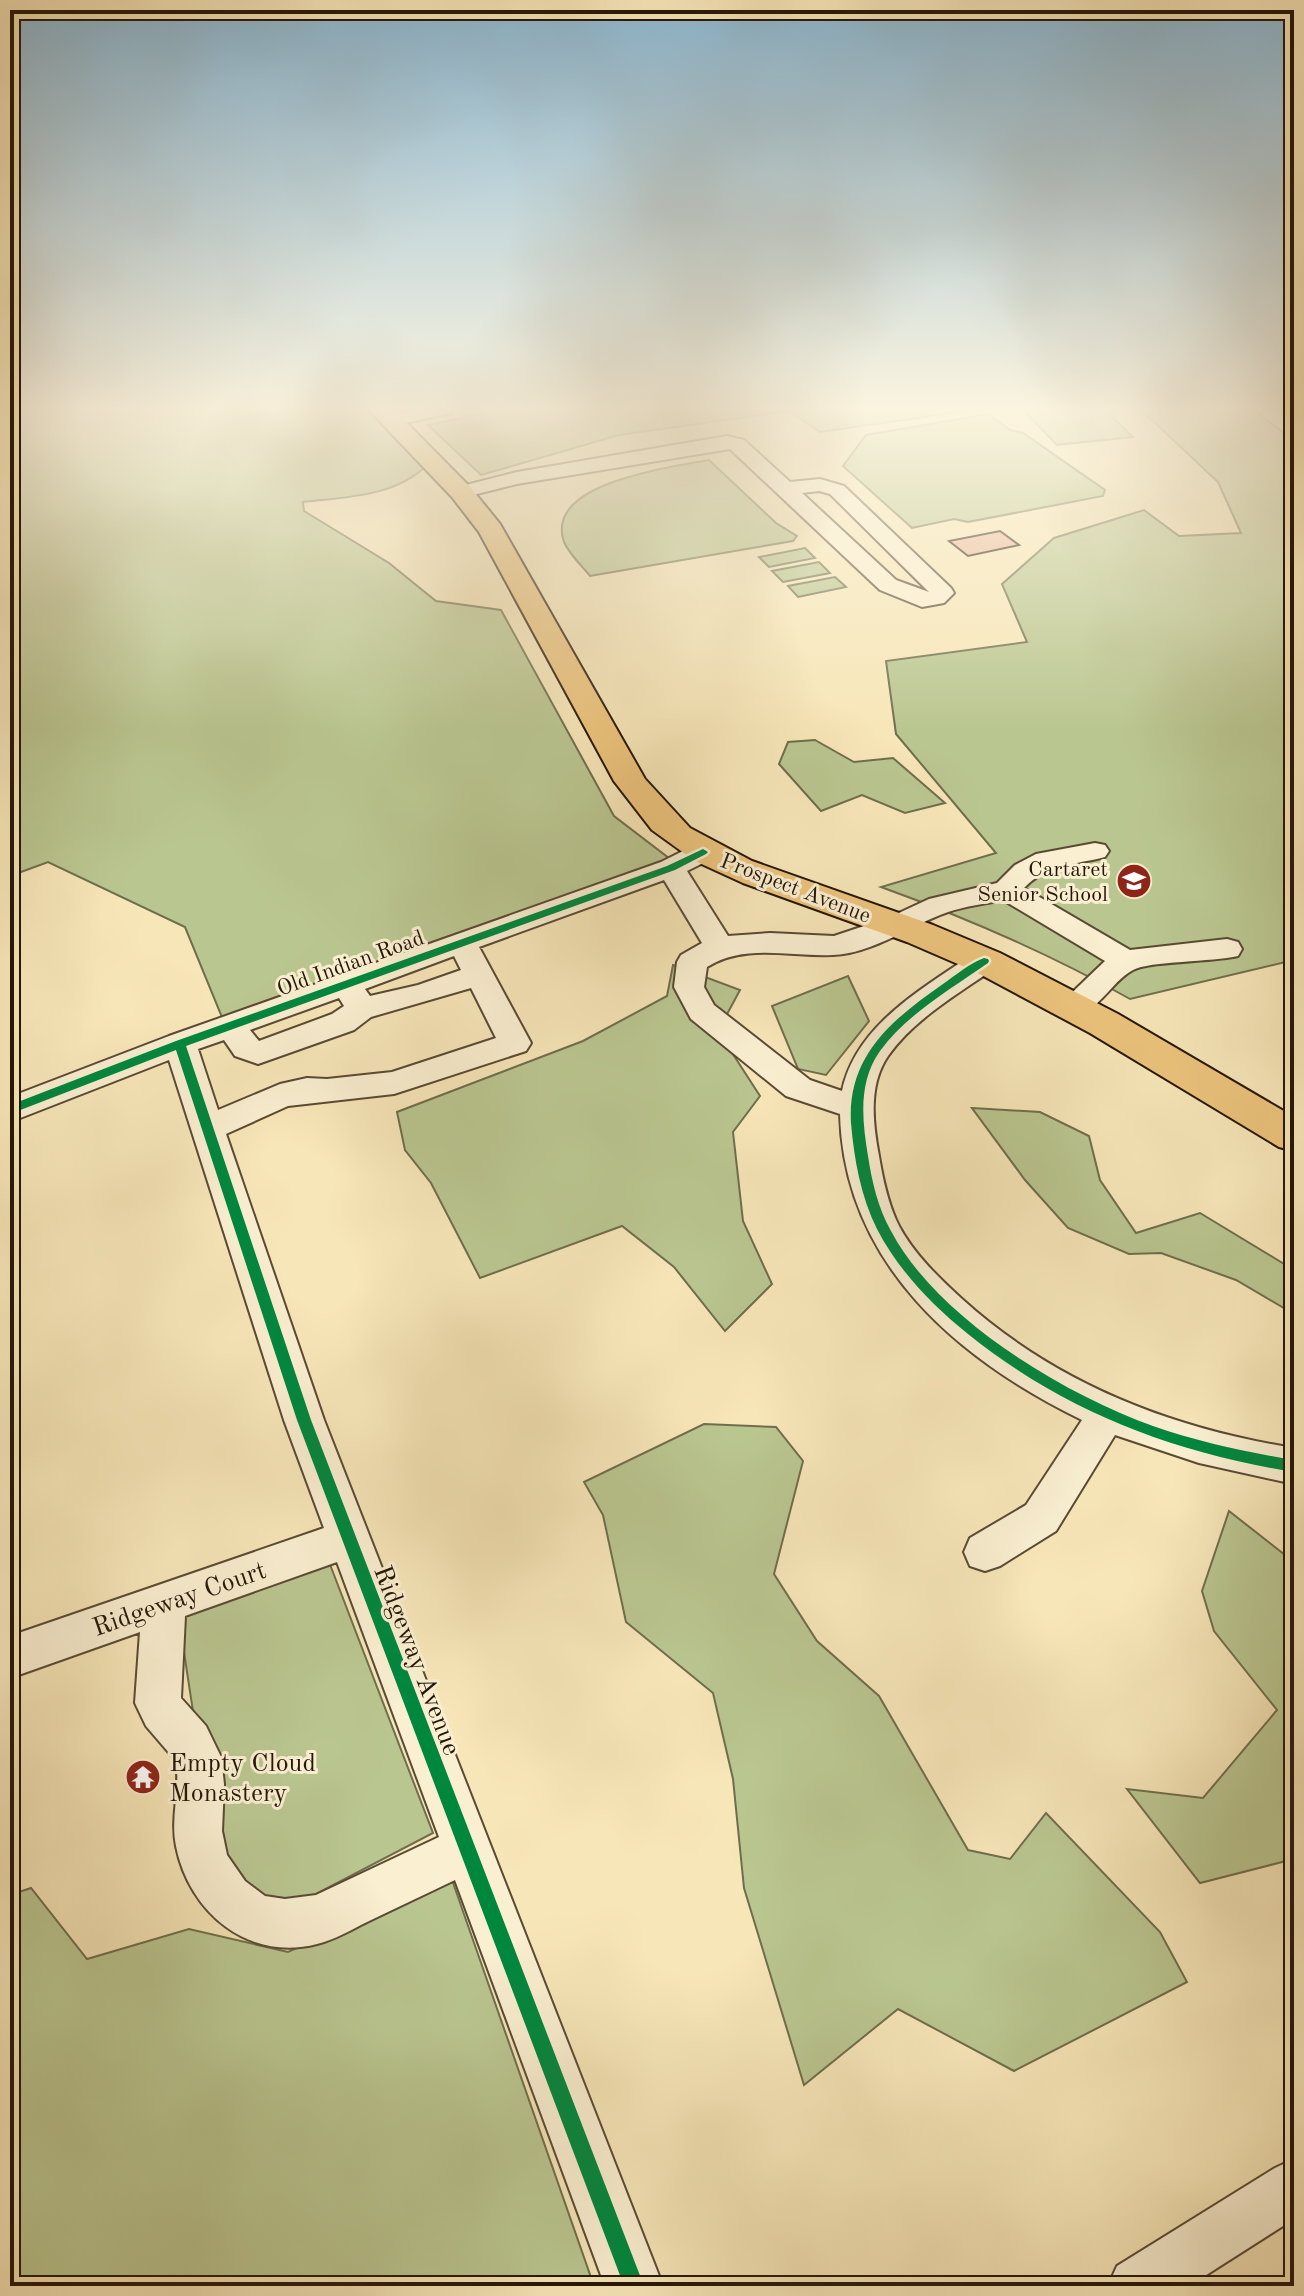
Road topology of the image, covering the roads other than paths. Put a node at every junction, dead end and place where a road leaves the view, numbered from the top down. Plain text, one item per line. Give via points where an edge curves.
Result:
1 (480, 516) edge
2 (813, 516) edge
3 (864, 516) edge
4 (1095, 851) dead end
5 (703, 852) junction
6 (671, 868) junction
7 (1007, 890) junction
8 (898, 925) junction
9 (462, 943) junction
10 (719, 946) junction
11 (1227, 949) dead end
12 (1125, 960) junction
13 (984, 961) junction
14 (479, 974) junction
15 (354, 997) junction
16 (1074, 1006) junction
17 (180, 1044) junction
18 (855, 1107) junction
19 (10, 1110) edge
20 (206, 1129) junction
21 (1294, 1136) edge
22 (1107, 1414) junction
23 (1294, 1466) edge
24 (349, 1539) junction
25 (985, 1552) dead end
26 (164, 1603) junction
27 (10, 1657) edge
28 (467, 1849) junction
29 (1294, 2187) edge
30 (634, 2286) edge
31 (1137, 2286) edge

1 - 5 main road, Prospect Avenue via 630,781 663,822
2 - 3 street via 888,585 922,600 943,593
4 - 7 street via 1030,866
5 - 6 street, Old Indian Road
5 - 8 main road, Prospect Avenue
6 - 9 street, Old Indian Road
6 - 10 street
7 - 8 street via 939,905
7 - 12 street
8 - 10 street via 836,946
8 - 13 main road, Prospect Avenue
9 - 14 street
9 - 15 street, Old Indian Road
10 - 18 street via 692,962 689,987 702,1012 798,1088
11 - 12 street
12 - 16 street
13 - 16 main road, Prospect Avenue
13 - 18 street via 881,1042 868,1062
14 - 15 street via 426,993
14 - 20 street via 515,1043 394,1083 280,1096
15 - 17 street via 343,1022 258,1053 246,1048 231,1026
16 - 21 main road, Prospect Avenue
17 - 19 street
17 - 20 street, Ridgeway Avenue
18 - 22 street via 871,1199 894,1248 913,1272 937,1299 999,1348
20 - 24 street, Ridgeway Avenue
22 - 23 street via 1214,1450
22 - 25 street via 1041,1518
24 - 26 street, Ridgeway Court
24 - 28 street, Ridgeway Avenue
26 - 27 street, Ridgeway Court
26 - 28 street via 158,1703 198,1757 198,1834 207,1866 221,1891 243,1912 264,1921 296,1924 320,1919
28 - 30 street, Ridgeway Avenue
29 - 31 street

